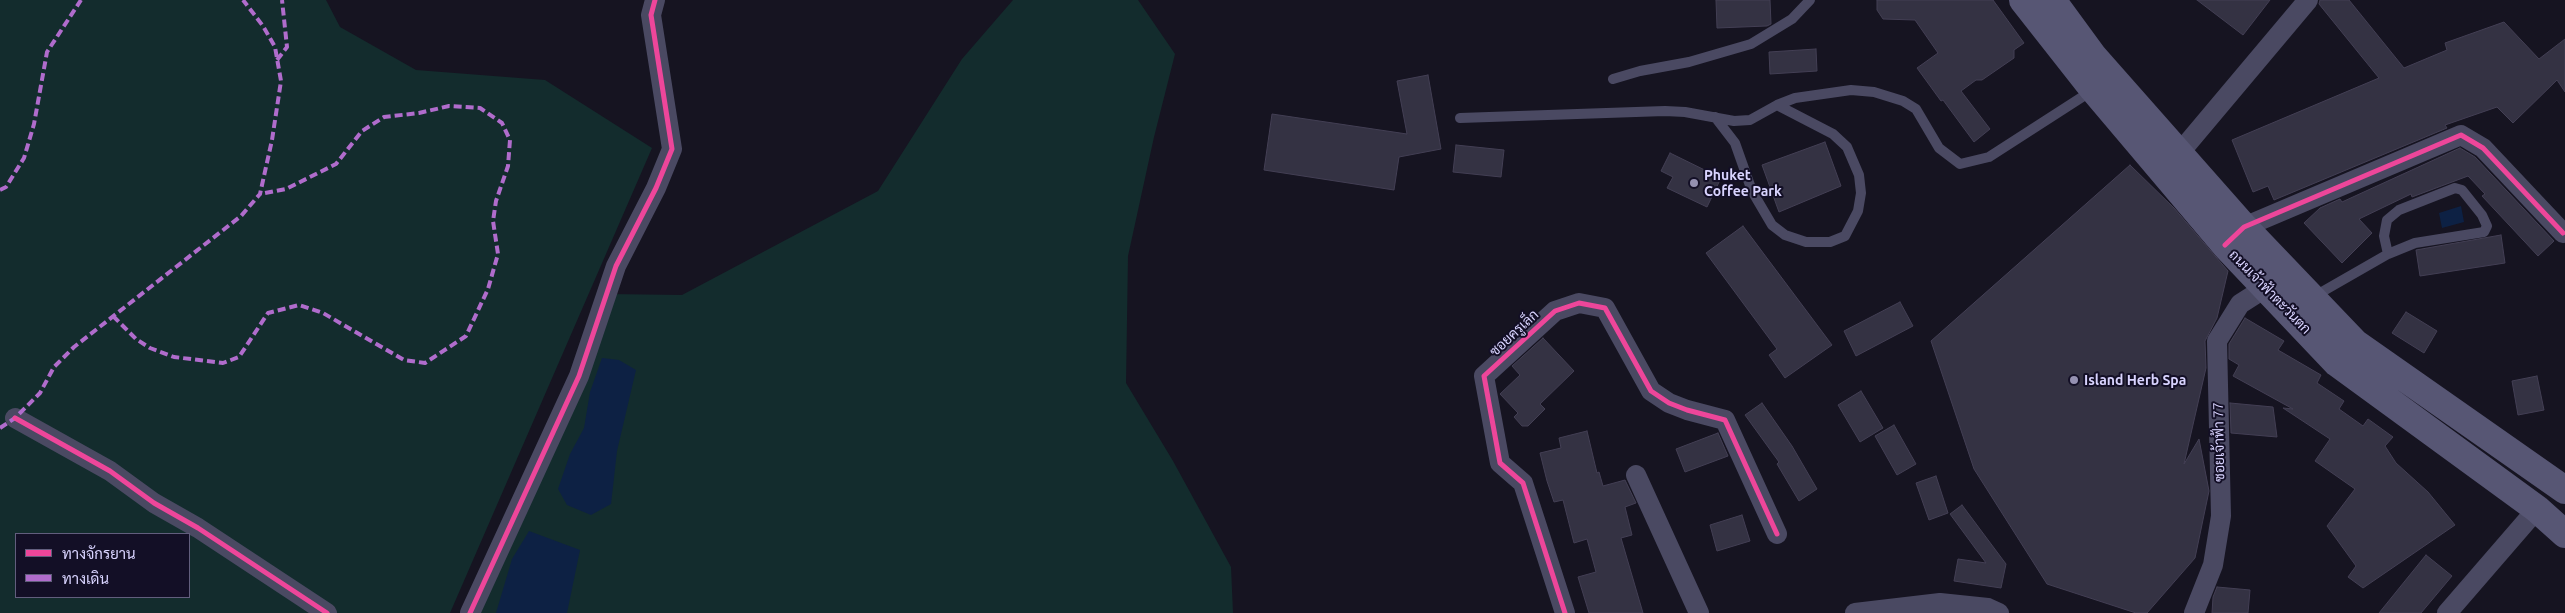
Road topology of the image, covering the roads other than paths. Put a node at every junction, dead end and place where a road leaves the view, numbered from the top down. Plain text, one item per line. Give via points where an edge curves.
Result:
1 (655, 0) edge
2 (1810, 0) edge
3 (2023, 0) edge
4 (2052, 0) edge
5 (2308, 0) edge
6 (1613, 79) dead end
7 (2093, 89) junction
8 (1777, 105) junction
9 (1714, 117) junction
10 (1460, 118) dead end
11 (2171, 162) junction
12 (2563, 233) dead end
13 (2235, 236) junction
14 (2388, 254) junction
15 (2265, 288) junction
16 (2300, 304) junction
17 (15, 418) dead end
18 (1636, 475) dead end
19 (2565, 490) edge
20 (2537, 509) junction
21 (1777, 534) dead end
22 (2565, 534) edge
23 (1992, 611) edge
24 (327, 613) edge
25 (470, 613) edge
26 (1565, 613) edge
27 (1700, 613) edge
28 (1855, 613) edge
29 (2194, 613) edge
30 (2447, 613) edge

1 - 25 street via 651,15 672,149 616,266 579,376
2 - 6 lane via 1792,19 1751,44
3 - 7 main road, ถนนเจ้าฟ้าตะวันตก
4 - 11 main road, ถนนเจ้าฟ้าตะวันตก
5 - 11 street
7 - 8 lane via 1988,157 1960,164 1939,148 1916,109 1903,101 1874,92 1851,90 1795,98
7 - 11 main road, ถนนเจ้าฟ้าตะวันตก
8 - 9 lane via 1750,120 1734,122
8 - 9 lane via 1833,134 1847,147 1859,175 1860,193 1858,211 1845,236 1830,242 1806,242 1785,235 1772,225 1752,191 1736,143
9 - 10 lane via 1664,111
11 - 13 main road, ถนนเจ้าฟ้าตะวันตก
12 - 13 street via 2483,148 2462,135
13 - 15 main road, ถนนเจ้าฟ้าตะวันตก
13 - 16 main road, ถนนเจ้าฟ้าตะวันตก
14 - 14 lane via 2416,243 2484,232 2487,226 2482,214 2462,190 2455,188 2399,210 2387,220 2384,236
14 - 16 lane
15 - 16 main road, ถนนเจ้าฟ้าตะวันตก
15 - 29 street, ซอยเจ้าฟ้า 77 via 2240,304 2217,341 2221,516 2213,565
16 - 19 main road, ถนนเจ้าฟ้าตะวันตก
16 - 20 main road, ถนนเจ้าฟ้าตะวันตก via 2338,363
17 - 24 street via 110,471
18 - 27 street
20 - 22 main road, ถนนเจ้าฟ้าตะวันตก
20 - 30 street
21 - 26 street, ซอยครูเล็ก via 1725,420 1669,403 1651,391 1604,308 1579,303 1555,311 1484,376 1500,463 1523,483
23 - 28 street via 1940,603

